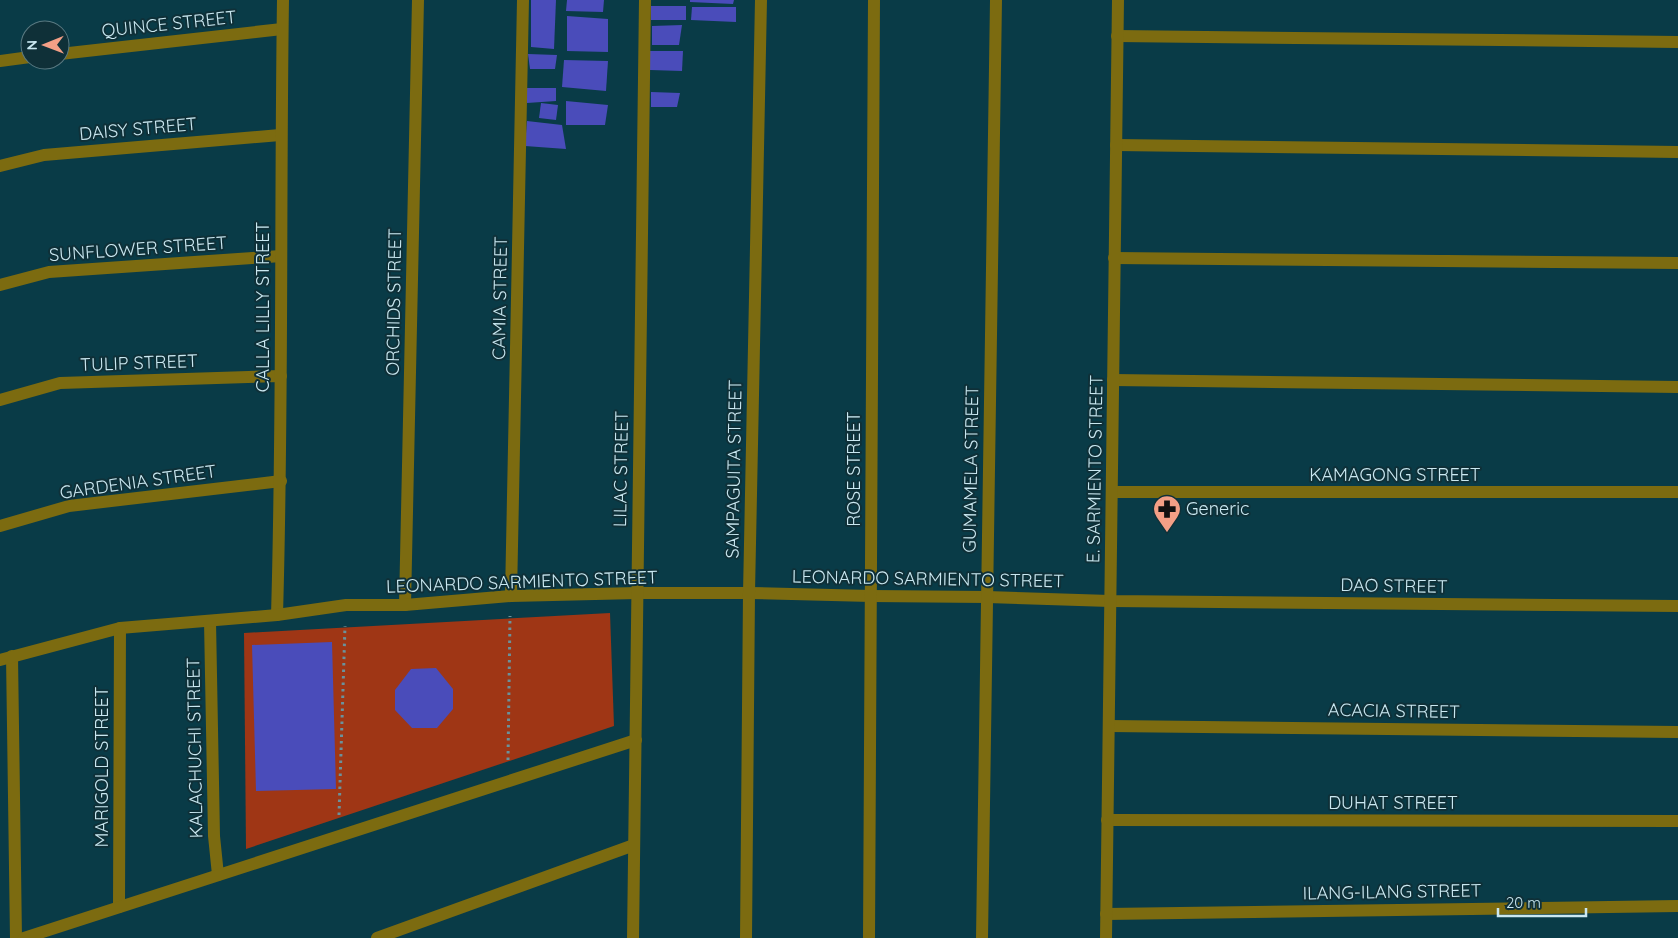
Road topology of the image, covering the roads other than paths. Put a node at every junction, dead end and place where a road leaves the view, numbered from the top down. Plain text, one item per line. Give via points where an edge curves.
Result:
1 (283, 0) edge
2 (418, 0) edge
3 (523, 0) edge
4 (645, 0) edge
5 (761, 0) edge
6 (874, 0) edge
7 (996, 0) edge
8 (1118, 0) edge
9 (282, 29) junction
10 (1117, 36) junction
11 (1678, 42) edge
12 (70, 53) edge
13 (20, 58) edge
14 (0, 61) edge
15 (280, 135) junction
16 (1116, 145) junction
17 (1678, 152) edge
18 (0, 166) edge
19 (281, 256) junction
20 (1114, 258) junction
21 (1678, 264) edge
22 (0, 285) edge
23 (281, 376) junction
24 (1113, 380) junction
25 (1678, 387) edge
26 (0, 400) edge
27 (281, 480) junction
28 (1112, 492) junction
29 (1678, 492) edge
30 (0, 526) edge
31 (637, 593) junction
32 (749, 593) junction
33 (511, 596) junction
34 (871, 596) junction
35 (987, 597) junction
36 (1110, 601) junction
37 (405, 605) junction
38 (1678, 606) edge
39 (278, 615) junction
40 (210, 621) junction
41 (120, 628) junction
42 (6, 658) edge
43 (1109, 726) junction
44 (1678, 732) edge
45 (636, 740) junction
46 (1107, 820) junction
47 (1678, 821) edge
48 (634, 845) junction
49 (218, 875) junction
50 (1678, 906) edge
51 (119, 907) junction
52 (1106, 914) junction
53 (16, 938) edge
54 (24, 938) edge
55 (377, 938) edge
56 (633, 938) edge
57 (746, 938) edge
58 (869, 938) edge
59 (982, 938) edge
60 (1106, 938) edge

1 - 9 street, CALLA LILLY STREET
2 - 37 street, ORCHIDS STREET
3 - 33 street, CAMIA STREET
4 - 31 street, LILAC STREET
5 - 32 street, SAMPAGUITA STREET
6 - 34 street, ROSE STREET
7 - 35 street, GUMAMELA STREET
8 - 10 street, E. SARMIENTO STREET
9 - 12 street, QUINCE STREET
9 - 15 street, CALLA LILLY STREET
10 - 11 street
10 - 16 street, E. SARMIENTO STREET
13 - 14 street
15 - 18 street, DAISY STREET via 44,155
15 - 19 street, CALLA LILLY STREET
16 - 17 street
16 - 20 street, E. SARMIENTO STREET
19 - 22 street, SUNFLOWER STREET via 49,272
19 - 23 street, CALLA LILLY STREET
20 - 21 street
20 - 24 street, E. SARMIENTO STREET
23 - 26 street, TULIP STREET via 60,383
23 - 27 street, CALLA LILLY STREET
24 - 25 street
24 - 28 street, E. SARMIENTO STREET
27 - 30 street, GARDENIA STREET via 69,506
27 - 39 street, CALLA LILLY STREET
28 - 29 street, KAMAGONG STREET
28 - 36 street, E. SARMIENTO STREET
31 - 32 street, LEONARDO SARMIENTO STREET
31 - 33 street, LEONARDO SARMIENTO STREET
31 - 45 street, LILAC STREET
32 - 34 street, LEONARDO SARMIENTO STREET
32 - 57 street, SAMPAGUITA STREET
33 - 37 street, LEONARDO SARMIENTO STREET
34 - 35 street, LEONARDO SARMIENTO STREET
34 - 58 street, ROSE STREET
35 - 36 street, LEONARDO SARMIENTO STREET
35 - 59 street, GUMAMELA STREET
36 - 38 street, DAO STREET
36 - 43 street, E. SARMIENTO STREET
37 - 39 street, LEONARDO SARMIENTO STREET via 346,605
39 - 40 street, LEONARDO SARMIENTO STREET
40 - 41 street, LEONARDO SARMIENTO STREET
40 - 49 street, KALACHUCHI STREET via 214,836
41 - 42 street, LEONARDO SARMIENTO STREET
41 - 51 street, MARIGOLD STREET
42 - 53 street
43 - 44 street, ACACIA STREET
43 - 46 street, E. SARMIENTO STREET
45 - 48 street, LILAC STREET
45 - 49 street
46 - 47 street, DUHAT STREET
46 - 52 street, E. SARMIENTO STREET
48 - 55 street
48 - 56 street, LILAC STREET
49 - 51 street
50 - 52 street, ILANG-ILANG STREET
51 - 54 street
52 - 60 street, E. SARMIENTO STREET

